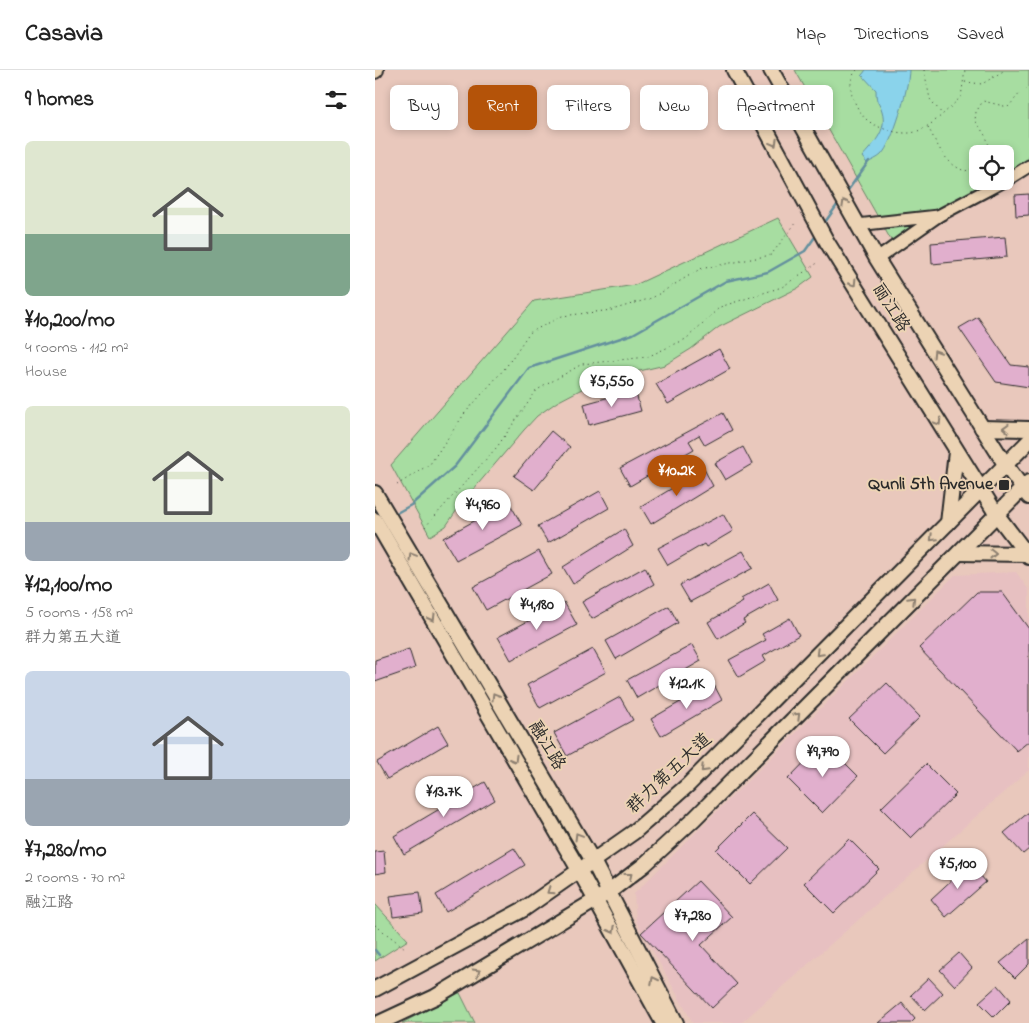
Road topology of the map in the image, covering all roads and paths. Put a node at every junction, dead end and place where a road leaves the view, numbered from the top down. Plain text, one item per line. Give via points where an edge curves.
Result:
1 (733, 70) edge
2 (771, 70) edge
3 (857, 70) edge
4 (925, 70) edge
5 (965, 70) edge
6 (1005, 70) edge
7 (963, 82) junction
8 (1029, 88) edge
9 (943, 114) junction
10 (928, 127) junction
11 (989, 145) edge
12 (1029, 166) edge
13 (969, 170) edge
14 (1014, 175) edge
15 (988, 190) edge
16 (939, 216) junction
17 (795, 224) dead end
18 (857, 225) junction
19 (877, 259) junction
20 (819, 262) dead end
21 (982, 428) junction
22 (1029, 429) edge
23 (1029, 441) edge
24 (956, 452) junction
25 (1005, 464) junction
26 (397, 485) dead end
27 (1027, 489) edge
28 (981, 490) junction
29 (377, 497) edge
30 (997, 515) junction
31 (375, 520) edge
32 (947, 524) junction
33 (425, 527) dead end
34 (396, 542) junction
35 (959, 553) junction
36 (1028, 556) edge
37 (593, 860) junction
38 (579, 870) junction
39 (609, 892) junction
40 (596, 900) junction
41 (375, 925) edge
42 (405, 948) dead end
43 (375, 990) edge
44 (382, 1021) edge
45 (663, 1023) edge
46 (676, 1023) edge

1 -> 24 main road, 丽江路 via 827,242
18 -> 2 main road, 丽江路
3 - 10 path via 850,93 865,118 893,130 913,132
4 - 9 path via 930,99
5 - 7 path
6 - 7 path via 982,84
7 - 9 path via 961,98
8 - 11 path via 1008,107 983,101 975,120
9 - 10 path
10 - 13 path via 947,160 953,166
12 - 14 street
15 - 16 street
16 - 18 street
16 - 19 street
17 - 26 path via 771,255 700,269 653,298 612,310 561,316 529,333 506,367 465,413 430,464
18 - 19 main road, 丽江路
21 -> 19 main road, 丽江路
20 - 33 path via 782,287 721,307 686,339 647,357 582,364 537,390 497,447
22 -> 21 main road
21 - 25 main road, 丽江路
23 - 25 main road, 群力第五大道
24 - 28 main road, 丽江路
24 - 32 main road
25 - 27 main road, 丽江路
25 - 28 main road, 群力第五大道
27 - 30 main road
28 - 30 main road, 丽江路
28 - 32 main road, 群力第五大道
29 - 34 main road, 融江路
30 - 35 main road
30 - 36 main road, 丽江路
31 - 34 main road, 融江路
32 -> 37 main road, 群力第五大道 via 688,785 634,832
37 -> 34 main road, 融江路
34 -> 38 main road, 融江路
35 -> 36 main road
39 -> 35 main road via 694,819
37 - 38 main road, 群力第五大道
37 - 39 main road, 融江路
38 - 40 main road, 融江路
38 -> 43 main road, 群力第五大道 via 524,909
39 - 40 main road
46 -> 39 main road, 融江路
44 -> 40 main road via 435,997
40 -> 45 main road, 融江路
41 - 42 path

